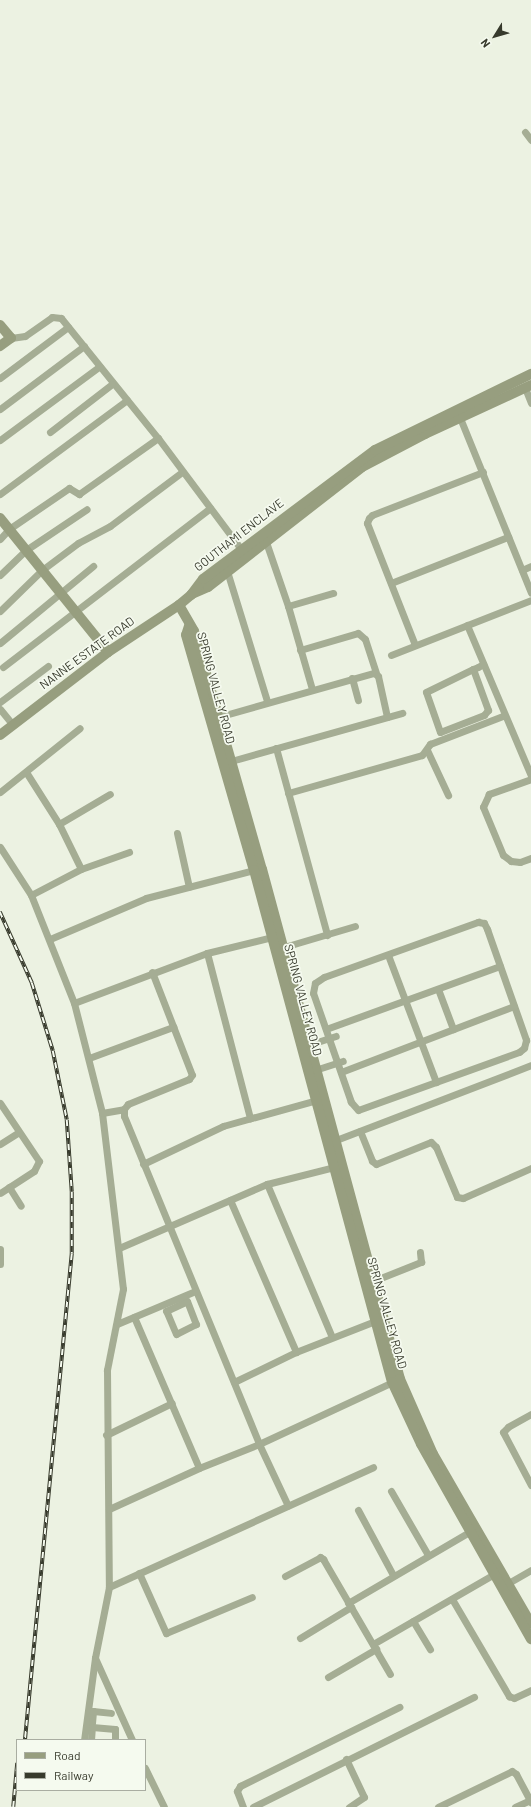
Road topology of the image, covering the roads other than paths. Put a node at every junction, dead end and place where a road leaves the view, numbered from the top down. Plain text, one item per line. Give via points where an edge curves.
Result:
1 (525, 132) dead end
2 (531, 140) edge
3 (0, 325) edge
4 (68, 327) junction
5 (11, 338) junction
6 (0, 346) edge
7 (84, 346) junction
8 (100, 366) junction
9 (531, 374) edge
10 (0, 378) edge
11 (112, 384) junction
12 (528, 387) edge
13 (128, 400) junction
14 (531, 403) edge
15 (0, 409) edge
16 (458, 413) junction
17 (50, 432) dead end
18 (158, 438) junction
19 (0, 440) edge
20 (182, 472) junction
21 (483, 472) junction
22 (0, 494) edge
23 (210, 508) junction
24 (87, 509) dead end
25 (0, 518) edge
26 (9, 530) junction
27 (508, 536) junction
28 (0, 539) edge
29 (266, 542) junction
30 (26, 550) junction
31 (241, 550) junction
32 (93, 566) dead end
33 (531, 566) edge
34 (42, 570) junction
35 (522, 570) junction
36 (227, 571) junction
37 (0, 575) edge
38 (391, 583) junction
39 (60, 591) junction
40 (333, 593) dead end
41 (531, 593) edge
42 (191, 595) junction
43 (531, 600) edge
44 (179, 604) junction
45 (288, 606) junction
46 (0, 611) edge
47 (76, 612) junction
48 (467, 625) junction
49 (189, 626) junction
50 (0, 643) edge
51 (416, 646) junction
52 (300, 650) junction
53 (108, 652) junction
54 (391, 655) dead end
55 (484, 664) junction
56 (48, 666) dead end
57 (3, 667) dead end
58 (473, 669) junction
59 (376, 674) junction
60 (352, 678) junction
61 (312, 689) junction
62 (358, 700) dead end
63 (0, 702) edge
64 (267, 702) junction
65 (0, 709) edge
66 (402, 713) dead end
67 (505, 715) junction
68 (218, 716) junction
69 (387, 717) junction
70 (13, 725) junction
71 (80, 728) dead end
72 (0, 735) edge
73 (276, 748) junction
74 (427, 750) junction
75 (231, 761) junction
76 (26, 772) junction
77 (531, 778) edge
78 (0, 792) edge
79 (288, 793) junction
80 (110, 794) dead end
81 (448, 795) dead end
82 (60, 824) junction
83 (177, 833) dead end
84 (0, 847) edge
85 (129, 852) dead end
86 (531, 858) edge
87 (81, 869) junction
88 (254, 870) junction
89 (189, 887) junction
90 (31, 895) junction
91 (355, 926) dead end
92 (327, 934) junction
93 (277, 936) junction
94 (50, 939) junction
95 (284, 947) junction
96 (207, 953) junction
97 (388, 955) junction
98 (500, 966) junction
99 (152, 972) junction
100 (438, 989) junction
101 (406, 1000) junction
102 (74, 1002) junction
103 (514, 1006) junction
104 (301, 1024) junction
105 (173, 1027) junction
106 (326, 1029) junction
107 (453, 1029) junction
108 (332, 1037) junction
109 (421, 1042) junction
110 (311, 1044) junction
111 (89, 1058) junction
112 (340, 1062) junction
113 (531, 1065) edge
114 (318, 1070) junction
115 (341, 1072) junction
116 (436, 1082) junction
117 (317, 1100) junction
118 (0, 1103) edge
119 (124, 1109) junction
120 (102, 1113) junction
121 (250, 1118) junction
122 (360, 1131) junction
123 (18, 1132) junction
124 (336, 1140) junction
125 (0, 1144) edge
126 (143, 1164) junction
127 (339, 1166) junction
128 (531, 1168) edge
129 (267, 1184) junction
130 (9, 1187) junction
131 (0, 1193) edge
132 (230, 1200) junction
133 (21, 1206) dead end
134 (169, 1228) junction
135 (119, 1248) junction
136 (0, 1249) edge
137 (420, 1252) dead end
138 (0, 1264) edge
139 (373, 1281) junction
140 (196, 1294) junction
141 (187, 1301) junction
142 (170, 1305) junction
143 (134, 1317) junction
144 (375, 1322) junction
145 (117, 1324) junction
146 (332, 1337) junction
147 (296, 1352) junction
148 (396, 1380) junction
149 (234, 1382) junction
150 (172, 1403) junction
151 (531, 1414) edge
152 (106, 1435) junction
153 (259, 1444) junction
154 (373, 1467) dead end
155 (199, 1468) junction
156 (531, 1485) edge
157 (391, 1491) dead end
158 (288, 1506) junction
159 (109, 1509) junction
160 (358, 1510) dead end
161 (469, 1532) junction
162 (428, 1555) junction
163 (531, 1570) edge
164 (139, 1573) junction
165 (494, 1574) junction
166 (393, 1575) junction
167 (285, 1576) dead end
168 (504, 1585) junction
169 (109, 1587) junction
170 (252, 1597) dead end
171 (452, 1599) junction
172 (350, 1605) junction
173 (413, 1621) junction
174 (531, 1624) edge
175 (300, 1638) dead end
176 (531, 1639) edge
177 (374, 1647) junction
178 (430, 1649) dead end
179 (95, 1658) junction
180 (390, 1674) dead end
181 (328, 1677) dead end
182 (531, 1690) edge
183 (474, 1696) dead end
184 (399, 1707) dead end
185 (90, 1711) junction
186 (111, 1713) dead end
187 (90, 1725) junction
188 (84, 1739) edge
189 (91, 1739) edge
190 (116, 1739) edge
191 (132, 1739) edge
192 (346, 1758) junction
193 (146, 1770) edge
194 (530, 1801) edge
195 (164, 1807) edge
196 (243, 1807) edge
197 (253, 1807) edge
198 (349, 1807) edge
199 (438, 1807) edge
200 (515, 1807) edge

1 - 2 street
3 - 5 street
4 - 5 street via 61,318 52,317 25,336
4 - 7 street
4 - 10 street
5 - 6 street
7 - 8 street
7 - 15 street
8 - 11 street
8 - 19 street
9 - 16 street, GOUTHAMI ENCLAVE
11 - 13 street
11 - 17 street
12 - 14 street
12 - 16 street, GOUTHAMI ENCLAVE
13 - 18 street
13 - 22 street
16 - 21 street
16 - 29 street, GOUTHAMI ENCLAVE via 362,467
16 - 31 street, GOUTHAMI ENCLAVE via 375,450
18 - 20 street
18 - 26 street via 79,494 69,488
20 - 23 street
20 - 34 street via 110,526 78,543
21 - 27 street
21 - 38 street via 369,518 367,523
23 - 31 street
23 - 47 street
24 - 30 street
25 - 26 street
26 - 28 street
26 - 30 street
27 - 35 street
27 - 38 street
29 - 36 street, GOUTHAMI ENCLAVE
29 - 45 street
30 - 34 street
30 - 37 street
31 - 42 street, GOUTHAMI ENCLAVE via 203,579
32 - 39 street
33 - 35 street
34 - 39 street
34 - 46 street
35 - 41 street
36 - 42 street, GOUTHAMI ENCLAVE via 208,587
36 - 64 street
38 - 51 street
39 - 47 street
39 - 50 street
40 - 45 street
42 - 44 street, NANNE ESTATE ROAD
43 - 48 street
44 - 49 street
44 - 53 street, NANNE ESTATE ROAD
45 - 52 street
47 - 53 street
47 - 57 street
48 - 51 street
48 - 55 street
49 - 68 street, SPRING VALLEY ROAD via 194,631
49 - 88 street, SPRING VALLEY ROAD via 186,635
51 - 54 street
52 - 59 street via 358,633 365,639
52 - 61 street
53 - 70 street, NANNE ESTATE ROAD
55 - 58 street
55 - 67 street
56 - 63 street
58 - 58 street via 426,692 440,732 484,715 488,710
59 - 60 street
59 - 69 street
60 - 61 street
60 - 62 street
61 - 64 street
64 - 68 street
65 - 70 street
66 - 69 street
67 - 74 street via 430,744
67 - 77 street
68 - 75 street, SPRING VALLEY ROAD
69 - 73 street
70 - 72 street, NANNE ESTATE ROAD
71 - 76 street
73 - 75 street
73 - 79 street
74 - 79 street via 422,755
74 - 81 street
75 - 93 street, SPRING VALLEY ROAD
76 - 78 street
76 - 82 street
77 - 86 street via 489,794 483,807 503,855 511,861 520,862
79 - 92 street
80 - 82 street
82 - 87 street
83 - 89 street
84 - 90 street
85 - 87 street
87 - 90 street
88 - 89 street
88 - 93 street, SPRING VALLEY ROAD
89 - 94 street via 112,911
90 - 94 street
91 - 92 street
92 - 95 street
93 - 95 street, SPRING VALLEY ROAD
93 - 96 street
93 - 104 street, SPRING VALLEY ROAD
94 - 102 street
95 - 104 street, SPRING VALLEY ROAD
96 - 99 street
96 - 121 street
97 - 98 street via 482,922 486,926
97 - 101 street
97 - 106 street via 315,983 313,993
98 - 100 street
98 - 103 street
99 - 102 street
99 - 105 street
100 - 101 street
100 - 107 street
101 - 106 street
101 - 109 street
102 - 111 street
103 - 107 street
103 - 116 street via 526,1040 522,1050
104 - 110 street, SPRING VALLEY ROAD
104 - 117 street, SPRING VALLEY ROAD
105 - 111 street
105 - 119 street via 192,1075 189,1079 128,1104
106 - 108 street
107 - 109 street
108 - 110 street
108 - 112 street
109 - 115 street
109 - 116 street
110 - 114 street, SPRING VALLEY ROAD
111 - 120 street
112 - 114 street
112 - 115 street
113 - 122 street
114 - 124 street, SPRING VALLEY ROAD
115 - 116 street via 351,1102 358,1110
117 - 121 street
117 - 127 street, SPRING VALLEY ROAD
118 - 123 street
119 - 120 street
119 - 126 street via 124,1116
120 - 135 street
121 - 126 street via 223,1126
122 - 124 street
122 - 128 street via 372,1162 376,1164 431,1142 436,1147 457,1197 463,1198
123 - 125 street
123 - 130 street via 39,1160 39,1166
124 - 127 street, SPRING VALLEY ROAD
126 - 134 street
127 - 129 street
127 - 139 street, SPRING VALLEY ROAD
127 - 144 street, SPRING VALLEY ROAD
129 - 132 street
129 - 146 street
130 - 131 street
130 - 133 street
132 - 134 street
132 - 147 street
134 - 135 street
134 - 140 street
135 - 145 street via 123,1289
136 - 138 street
137 - 139 street via 421,1262
139 - 148 street, SPRING VALLEY ROAD
140 - 141 street
140 - 142 street
140 - 149 street
141 - 142 street
141 - 142 street via 196,1324 177,1334 166,1312
142 - 143 street
143 - 145 street
143 - 150 street
144 - 146 street
144 - 148 street, SPRING VALLEY ROAD
145 - 152 street via 107,1370
146 - 147 street
147 - 149 street
148 - 153 street
148 - 161 street, SPRING VALLEY ROAD via 418,1438
148 - 168 street, SPRING VALLEY ROAD
149 - 153 street
150 - 152 street
150 - 155 street
151 - 156 street via 503,1432
152 - 159 street
153 - 155 street
153 - 158 street
154 - 158 street
155 - 159 street
157 - 162 street
158 - 164 street
159 - 169 street
160 - 166 street
161 - 162 street
161 - 165 street, SPRING VALLEY ROAD
162 - 166 street
163 - 168 street
164 - 169 street
164 - 170 street via 164,1630 169,1633
165 - 168 street, SPRING VALLEY ROAD
165 - 171 street
166 - 172 street
167 - 172 street via 320,1557
168 - 174 street, SPRING VALLEY ROAD
168 - 176 street, SPRING VALLEY ROAD
169 - 179 street
171 - 173 street
171 - 182 street via 509,1696 514,1698
172 - 175 street
172 - 177 street
173 - 177 street
173 - 178 street
177 - 180 street
177 - 181 street
179 - 185 street
179 - 191 street
183 - 192 street
184 - 196 street via 240,1786 237,1791
185 - 186 street
185 - 187 street
187 - 188 street
187 - 189 street
187 - 190 street via 115,1729
192 - 197 street
192 - 198 street via 364,1797
193 - 195 street
194 - 199 street via 512,1771
194 - 200 street

